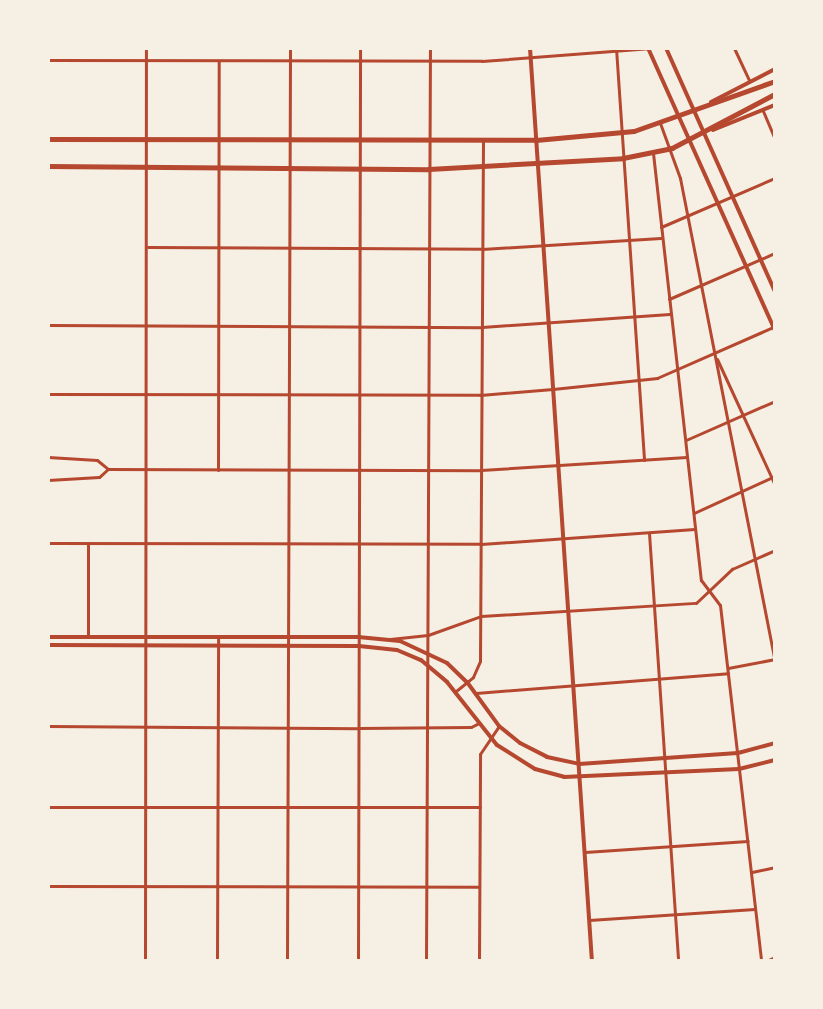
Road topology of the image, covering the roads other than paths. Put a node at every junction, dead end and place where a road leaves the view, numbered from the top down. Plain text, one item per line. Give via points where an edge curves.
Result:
1 (147, 48) edge
2 (290, 48) edge
3 (360, 48) edge
4 (430, 48) edge
5 (530, 48) edge
6 (649, 48) edge
7 (666, 48) edge
8 (734, 48) edge
9 (616, 50) edge
10 (531, 59) junction
11 (48, 60) edge
12 (147, 60) junction
13 (219, 61) junction
14 (290, 61) junction
15 (360, 61) junction
16 (430, 62) junction
17 (775, 69) edge
18 (748, 80) junction
19 (775, 81) edge
20 (775, 94) edge
21 (711, 102) junction
22 (775, 105) edge
23 (693, 110) junction
24 (763, 111) junction
25 (678, 116) junction
26 (660, 123) junction
27 (713, 130) junction
28 (622, 133) junction
29 (704, 134) junction
30 (48, 139) edge
31 (147, 139) junction
32 (775, 139) edge
33 (219, 140) junction
34 (289, 140) junction
35 (360, 140) junction
36 (483, 140) junction
37 (536, 140) junction
38 (430, 141) junction
39 (689, 141) junction
40 (672, 148) junction
41 (653, 153) junction
42 (623, 158) junction
43 (538, 164) junction
44 (48, 166) edge
45 (148, 167) junction
46 (483, 167) junction
47 (219, 168) junction
48 (289, 168) junction
49 (360, 168) junction
50 (429, 169) junction
51 (775, 178) edge
52 (732, 198) junction
53 (718, 204) junction
54 (688, 217) junction
55 (660, 227) junction
56 (661, 238) junction
57 (629, 240) junction
58 (544, 246) junction
59 (148, 247) junction
60 (219, 247) junction
61 (289, 248) junction
62 (360, 248) junction
63 (429, 248) junction
64 (482, 249) junction
65 (775, 253) edge
66 (761, 260) junction
67 (746, 266) junction
68 (700, 286) junction
69 (775, 291) edge
70 (669, 299) junction
71 (670, 314) junction
72 (634, 317) junction
73 (549, 322) junction
74 (48, 325) edge
75 (148, 325) junction
76 (218, 326) junction
77 (288, 327) junction
78 (359, 327) junction
79 (429, 327) junction
80 (482, 327) junction
81 (775, 328) edge
82 (714, 355) junction
83 (677, 371) junction
84 (639, 381) junction
85 (554, 389) junction
86 (48, 394) edge
87 (147, 394) junction
88 (218, 394) junction
89 (288, 394) junction
90 (359, 395) junction
91 (429, 395) junction
92 (480, 395) junction
93 (775, 401) edge
94 (744, 416) junction
95 (728, 422) junction
96 (686, 441) junction
97 (48, 457) edge
98 (687, 457) junction
99 (644, 460) junction
100 (559, 466) junction
101 (108, 469) junction
102 (146, 469) junction
103 (218, 470) junction
104 (288, 470) junction
105 (358, 470) junction
106 (429, 470) junction
107 (481, 470) junction
108 (773, 477) edge
109 (48, 480) edge
110 (775, 485) edge
111 (741, 491) junction
112 (694, 513) junction
113 (694, 529) junction
114 (649, 533) junction
115 (564, 539) junction
116 (48, 543) edge
117 (88, 543) junction
118 (146, 543) junction
119 (359, 544) junction
120 (428, 544) junction
121 (481, 544) junction
122 (288, 545) junction
123 (775, 550) edge
124 (754, 559) junction
125 (711, 592) junction
126 (654, 606) junction
127 (568, 612) junction
128 (481, 616) junction
129 (428, 635) junction
130 (146, 636) junction
131 (358, 636) junction
132 (48, 637) edge
133 (88, 637) junction
134 (219, 637) junction
135 (288, 637) junction
136 (390, 639) junction
137 (773, 643) edge
138 (48, 645) edge
139 (147, 645) junction
140 (218, 646) junction
141 (288, 646) junction
142 (359, 646) junction
143 (428, 651) junction
144 (775, 660) edge
145 (427, 664) junction
146 (728, 668) junction
147 (728, 673) junction
148 (659, 679) junction
149 (467, 682) junction
150 (573, 686) junction
151 (456, 691) junction
152 (476, 693) junction
153 (477, 724) junction
154 (48, 726) edge
155 (146, 726) junction
156 (217, 726) junction
157 (499, 726) junction
158 (288, 727) junction
159 (428, 727) junction
160 (359, 728) junction
161 (489, 738) junction
162 (775, 743) edge
163 (738, 753) junction
164 (664, 759) junction
165 (775, 760) edge
166 (579, 764) junction
167 (739, 769) junction
168 (666, 774) junction
169 (580, 779) junction
170 (145, 806) junction
171 (217, 806) junction
172 (288, 806) junction
173 (358, 806) junction
174 (48, 807) edge
175 (426, 807) junction
176 (480, 807) junction
177 (748, 841) junction
178 (671, 846) junction
179 (585, 852) junction
180 (775, 867) edge
181 (752, 872) junction
182 (48, 886) edge
183 (218, 886) junction
184 (145, 887) junction
185 (287, 887) junction
186 (358, 887) junction
187 (426, 887) junction
188 (479, 887) junction
189 (755, 909) junction
190 (676, 915) junction
191 (589, 921) junction
192 (775, 957) edge
193 (145, 961) edge
194 (218, 961) edge
195 (287, 961) edge
196 (358, 961) edge
197 (426, 961) edge
198 (479, 961) edge
199 (592, 961) edge
200 (678, 961) edge
201 (761, 961) edge
202 (766, 961) edge

1 - 12 street
2 - 14 street
3 - 15 street
4 - 16 street
5 - 10 street
6 - 9 street
6 - 25 street
7 - 23 street
8 - 18 street
9 - 10 street
9 - 28 street
10 - 16 street
10 - 37 street
11 - 12 street
12 - 13 street
12 - 31 street
13 - 14 street
13 - 33 street
14 - 15 street
14 - 34 street
15 - 16 street
15 - 35 street
16 - 38 street
17 - 18 street
18 - 21 street
19 - 21 main road
20 - 27 main road
21 - 23 main road
22 - 24 street
23 - 25 main road
23 - 29 street
24 - 27 street
24 - 32 street
25 - 26 main road
25 - 39 street
26 - 28 main road
26 - 40 street
27 - 29 main road
28 - 37 main road
28 - 42 street
29 - 39 main road
29 - 52 street
30 - 31 main road
31 - 33 main road
31 - 45 street
33 - 34 main road
33 - 47 street
34 - 35 main road
34 - 48 street
35 - 38 main road
35 - 49 street
36 - 37 main road
36 - 38 main road
36 - 46 street
37 - 43 street
38 - 50 street
39 - 40 main road
39 - 53 street
40 - 41 main road
40 - 54 street
41 - 42 main road
41 - 55 street
42 - 43 main road
42 - 57 street
43 - 46 main road
43 - 58 street
44 - 45 main road
45 - 47 main road
45 - 59 street
46 - 50 main road
46 - 64 street
47 - 48 main road
47 - 60 street
48 - 49 main road
48 - 61 street
49 - 50 main road
49 - 62 street
50 - 63 street
51 - 52 street
52 - 53 street
52 - 66 street
53 - 54 street
53 - 67 street
54 - 55 street
54 - 68 street
55 - 56 street
56 - 57 street
56 - 70 street
57 - 58 street
57 - 72 street
58 - 64 street
58 - 73 street
59 - 60 street
59 - 75 street
60 - 61 street
60 - 76 street
61 - 62 street
61 - 77 street
62 - 63 street
62 - 78 street
63 - 64 street
63 - 79 street
64 - 80 street
65 - 66 street
66 - 67 street
66 - 69 street
67 - 68 street
67 - 81 street
68 - 70 street
68 - 82 street
70 - 71 street
71 - 72 street
71 - 83 street
72 - 73 street
72 - 84 street
73 - 80 street
73 - 85 street
74 - 75 street
75 - 76 street
75 - 87 street
76 - 77 street
76 - 88 street
77 - 78 street
77 - 89 street
78 - 79 street
78 - 90 street
79 - 80 street
79 - 91 street
80 - 92 street
81 - 82 street
82 - 83 street
82 - 94 street
82 - 95 street
83 - 84 street
83 - 96 street
84 - 85 street
84 - 99 street
85 - 92 street
85 - 100 street
86 - 87 street
87 - 88 street
87 - 102 street
88 - 89 street
88 - 103 street
89 - 90 street
89 - 104 street
90 - 91 street
90 - 105 street
91 - 92 street
91 - 106 street
92 - 107 street
93 - 94 street
94 - 95 street
94 - 108 street
95 - 96 street
95 - 111 street
96 - 98 street
97 - 101 street via 97,460
98 - 99 street
98 - 112 street
99 - 100 street
100 - 107 street
100 - 115 street
101 - 102 street
101 - 109 street via 99,477
102 - 103 street
102 - 118 street
103 - 104 street
104 - 105 street
104 - 122 street
105 - 106 street
105 - 119 street
106 - 107 street
106 - 120 street
107 - 121 street
108 - 110 street
108 - 111 street
111 - 112 street
111 - 124 street
112 - 113 street
113 - 114 street
113 - 125 street via 701,580
114 - 115 street
114 - 126 street
115 - 121 street
115 - 127 street
116 - 117 street
117 - 118 street
117 - 133 street
118 - 122 street
118 - 130 street
119 - 120 street
119 - 122 street
119 - 131 street
120 - 121 street
120 - 129 street
121 - 128 street
122 - 135 street
123 - 124 street
124 - 125 street via 728,572
124 - 137 street
125 - 126 street via 696,603
125 - 146 street via 720,605
126 - 127 street
126 - 148 street
127 - 128 street
127 - 150 street
128 - 129 street
128 - 149 street via 479,666
129 - 136 street
129 - 143 street
130 - 133 street
130 - 134 street
130 - 139 street
131 - 135 street
131 - 136 street
131 - 142 street
132 - 133 street
134 - 135 street
134 - 140 street
135 - 141 street
136 - 143 street
137 - 144 street
138 - 139 street
139 - 140 street
139 - 155 street
140 - 141 street
140 - 156 street
141 - 142 street
141 - 158 street
142 - 145 street via 397,650
142 - 160 street
143 - 145 street
143 - 149 street
144 - 146 street
145 - 151 street
145 - 159 street
146 - 147 street
147 - 148 street
147 - 163 street
148 - 150 street
148 - 164 street
149 - 151 street
149 - 152 street
150 - 152 street
150 - 166 street
151 - 153 street
152 - 157 street
153 - 159 street
153 - 161 street
154 - 155 street
155 - 156 street
155 - 170 street
156 - 158 street
156 - 171 street
157 - 161 street
157 - 166 street via 533,751
158 - 160 street
158 - 172 street
159 - 160 street
159 - 175 street
160 - 173 street
161 - 169 street via 535,769
161 - 176 street via 480,754
162 - 163 street
163 - 164 street
163 - 167 street
164 - 166 street
164 - 168 street
165 - 167 street
166 - 169 street
167 - 168 street
167 - 177 street
168 - 169 street
168 - 178 street
169 - 179 street
170 - 171 street
170 - 174 street
170 - 184 street
171 - 172 street
171 - 183 street
172 - 173 street
172 - 185 street
173 - 175 street
173 - 186 street
175 - 176 street
175 - 187 street
176 - 188 street
177 - 178 street
177 - 181 street
178 - 179 street
178 - 190 street
179 - 191 street
180 - 181 street
181 - 189 street
182 - 184 street
183 - 184 street
183 - 185 street
183 - 194 street
184 - 193 street
185 - 186 street
185 - 195 street
186 - 187 street
186 - 196 street
187 - 188 street
187 - 197 street
188 - 198 street
189 - 190 street
189 - 201 street
190 - 191 street
190 - 200 street
191 - 199 street
192 - 202 street

